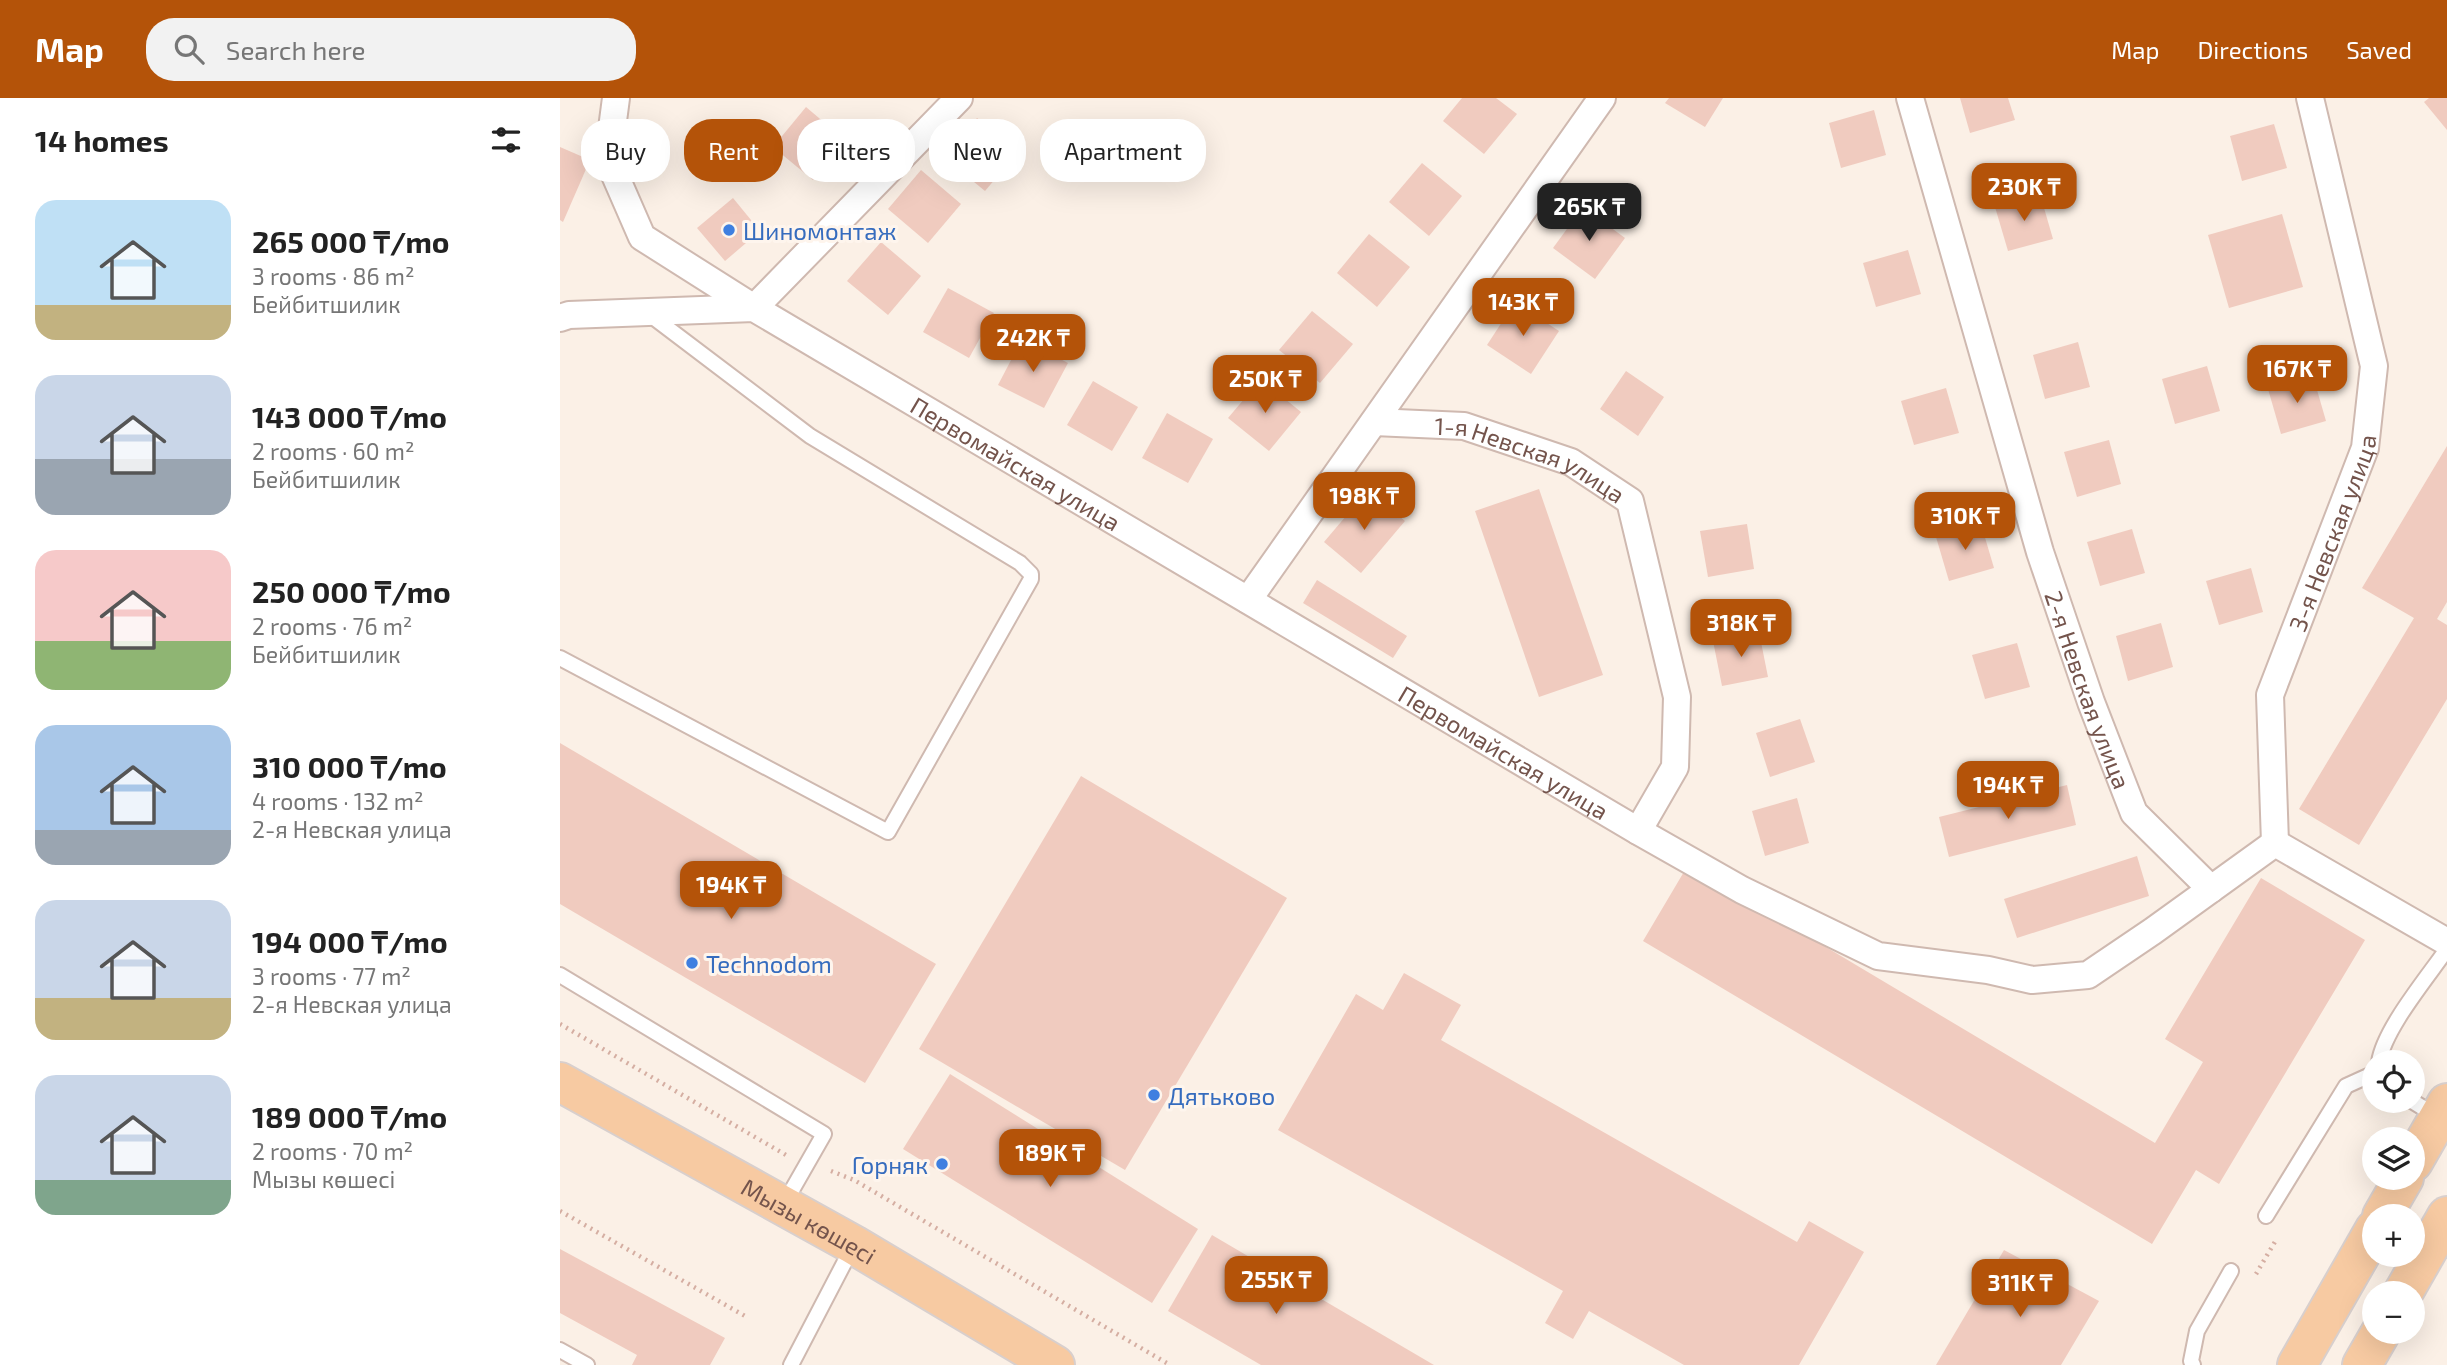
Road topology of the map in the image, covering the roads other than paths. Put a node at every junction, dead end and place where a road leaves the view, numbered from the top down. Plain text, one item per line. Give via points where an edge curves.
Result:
1 (616, 98) edge
2 (959, 98) edge
3 (1602, 98) edge
4 (1909, 98) edge
5 (2310, 98) edge
6 (754, 308) junction
7 (645, 311) junction
8 (560, 318) edge
9 (1374, 422) junction
10 (1248, 600) junction
11 (560, 659) edge
12 (1638, 831) junction
13 (2275, 843) junction
14 (2211, 889) junction
15 (2447, 942) edge
16 (2447, 949) edge
17 (560, 975) edge
18 (2382, 1050) edge
19 (2362, 1079) edge
20 (560, 1083) edge
21 (2433, 1107) edge
22 (2425, 1129) edge
23 (783, 1205) junction
24 (2266, 1216) dead end
25 (2447, 1216) edge
26 (854, 1245) junction
27 (2362, 1252) edge
28 (2231, 1271) dead end
29 (2410, 1281) edge
30 (2374, 1344) edge
31 (560, 1350) edge
32 (587, 1365) edge
33 (791, 1365) edge
34 (1055, 1365) edge
35 (2193, 1365) edge
36 (2297, 1365) edge
37 (2362, 1365) edge

1 - 6 street, Первомайская улица via 608,159 642,237
2 - 6 street
3 - 9 street
4 - 14 street, 2-я Невская улица via 2033,527 2091,702 2134,813
5 - 13 street, 3-я Невская улица via 2374,366 2365,448 2270,695
6 - 7 street
6 - 10 street, Первомайская улица
7 - 8 street
7 - 11 lane via 810,436 1020,564 1031,573 1031,579 888,832
9 - 10 street
9 - 12 street, 1-я Невская улица via 1464,426 1571,462 1630,501 1677,698 1675,767
10 - 12 street, Первомайская улица
12 - 14 street, Первомайская улица via 1742,890 1878,956 2032,981 2088,975
13 - 14 street, Первомайская улица
13 - 15 street
16 - 18 lane
17 - 23 lane via 824,1134
19 - 24 lane via 2346,1086
20 - 23 main road, Мызы көшесі
21 - 22 main road
23 - 26 main road, Мызы көшесі
25 - 29 main road
26 - 33 lane
26 - 34 main road, Мызы көшесі
27 - 36 main road
28 - 35 lane via 2197,1331
30 - 37 main road
31 - 32 lane

